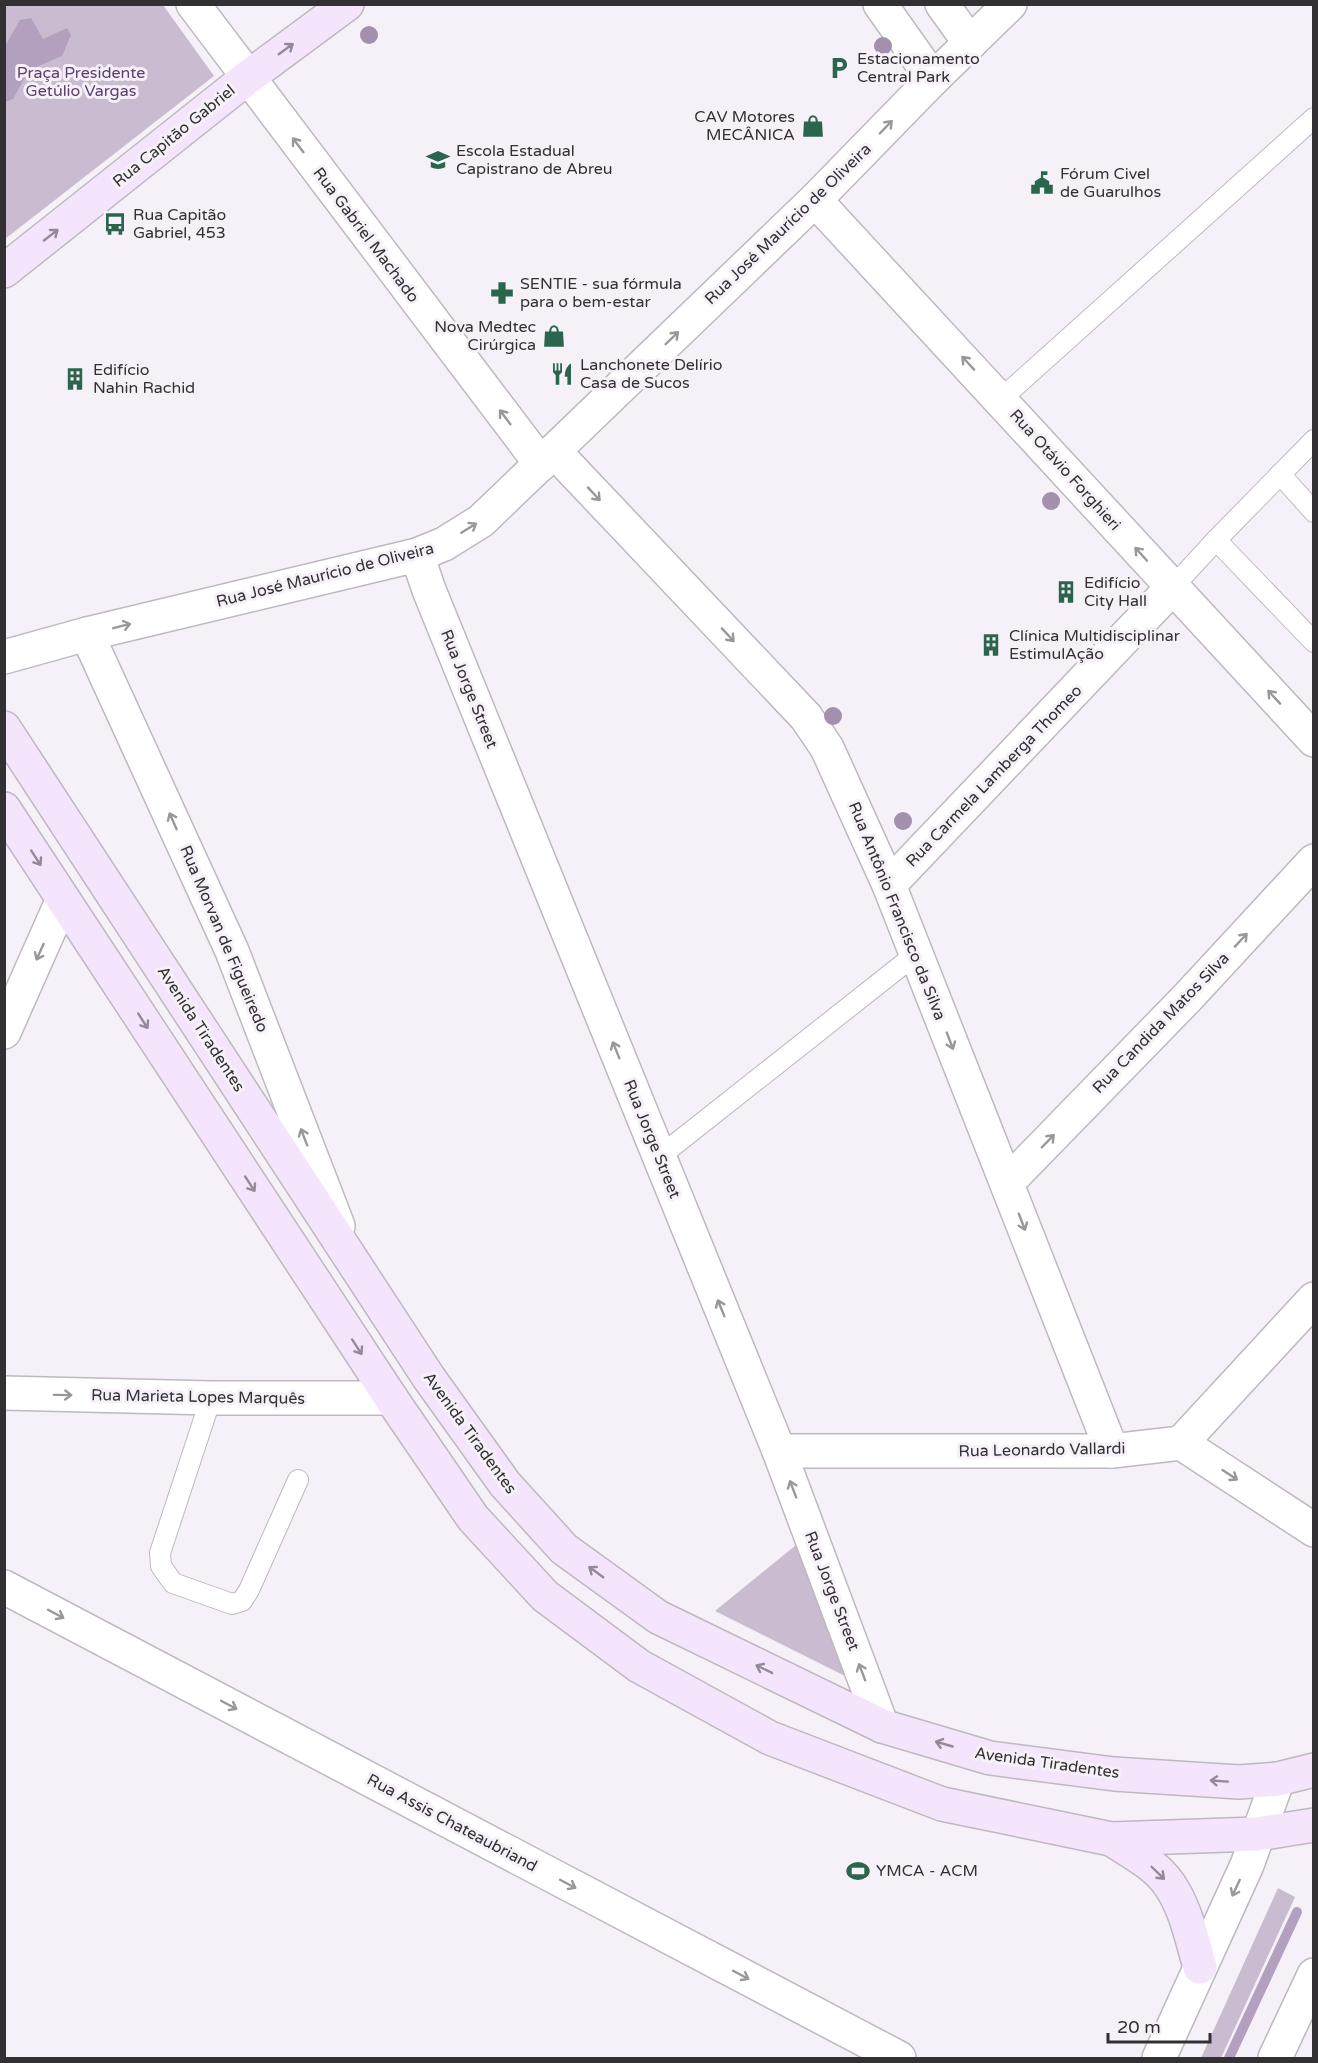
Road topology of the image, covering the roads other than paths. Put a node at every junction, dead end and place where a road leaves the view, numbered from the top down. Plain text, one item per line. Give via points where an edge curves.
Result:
1 (193, 4) edge
2 (347, 4) edge
3 (880, 4) edge
4 (942, 4) edge
5 (1010, 4) edge
6 (970, 43) junction
7 (247, 78) junction
8 (933, 80) junction
9 (1314, 118) edge
10 (815, 200) junction
11 (4, 272) edge
12 (1001, 399) junction
13 (1314, 440) edge
14 (547, 458) junction
15 (1280, 474) junction
16 (1314, 512) edge
17 (1216, 540) junction
18 (417, 555) junction
19 (1172, 588) junction
20 (87, 634) junction
21 (1314, 642) edge
22 (4, 657) edge
23 (4, 728) edge
24 (1314, 740) edge
25 (4, 809) edge
26 (1314, 861) edge
27 (889, 885) junction
28 (63, 899) junction
29 (916, 954) junction
30 (4, 1032) edge
31 (659, 1157) junction
32 (1007, 1183) junction
33 (347, 1250) junction
34 (1314, 1299) edge
35 (4, 1393) edge
36 (211, 1398) junction
37 (391, 1398) junction
38 (1181, 1443) junction
39 (779, 1450) junction
40 (1112, 1451) junction
41 (297, 1480) dead end
42 (1314, 1530) edge
43 (4, 1587) edge
44 (882, 1726) junction
45 (1314, 1770) edge
46 (1278, 1779) junction
47 (1314, 1825) edge
48 (1257, 1834) junction
49 (1111, 1839) junction
50 (1200, 1967) junction
51 (1314, 1975) edge
52 (899, 2058) edge
53 (1159, 2058) edge
54 (1275, 2058) edge

1 - 7 street, Rua Gabriel Machado
7 -> 2 main road, Rua Capitão Gabriel
3 - 8 street
4 - 6 street
5 - 6 street, Rua José Maurício de Oliveira
6 - 8 street, Rua José Maurício de Oliveira
11 -> 7 main road, Rua Capitão Gabriel
14 -> 7 street, Rua Gabriel Machado
10 -> 8 street, Rua José Maurício de Oliveira
9 - 12 lane
12 -> 10 street, Rua Otávio Forghieri
14 -> 10 street, Rua José Maurício de Oliveira
19 -> 12 street, Rua Otávio Forghieri
13 - 15 lane
18 -> 14 street, Rua José Maurício de Oliveira via 444,544 480,521
14 -> 27 street, Rua Antônio Francisco da Silva via 806,717 827,748
15 - 16 lane
15 - 17 lane
17 - 19 lane
17 - 21 lane
20 -> 18 street, Rua José Maurício de Oliveira
31 -> 18 street, Rua Jorge Street
24 -> 19 street, Rua Otávio Forghieri
19 - 27 street, Rua Carmela Lamberga Thomeo
20 - 22 street, Rua José Maurício de Oliveira
33 -> 20 street, Rua Morvan de Figueiredo via 232,951
23 - 33 main road, Avenida Tiradentes
25 -> 28 main road
32 -> 26 street, Rua Candida Matos Silva
27 - 29 street, Rua Antônio Francisco da Silva
28 -> 30 street
28 -> 37 main road
29 - 31 lane
29 -> 32 street, Rua Antônio Francisco da Silva
39 -> 31 street, Rua Jorge Street
32 -> 40 street, Rua Antônio Francisco da Silva
44 -> 33 main road, Avenida Tiradentes via 657,1617 564,1549 504,1485
34 - 38 street
35 -> 36 street, Rua Marieta Lopes Marquês
36 - 37 street, Rua Marieta Lopes Marquês
36 - 41 lane via 160,1553 161,1566 173,1583 232,1604 242,1601
37 - 49 main road via 473,1518 545,1596 639,1666 770,1738 942,1804
38 - 40 street, Rua Leonardo Vallardi
38 -> 42 street
39 - 40 street, Rua Leonardo Vallardi
44 -> 39 street, Rua Jorge Street
43 -> 52 street, Rua Assis Chateaubriand
46 -> 44 main road, Avenida Tiradentes via 1239,1782 1114,1774 990,1758
45 - 46 main road, Avenida Tiradentes
46 - 48 street
47 - 48 main road
48 - 49 main road
48 -> 50 street via 1247,1865
49 -> 50 main road via 1170,1884 1187,1922
50 - 53 street
51 - 54 street

